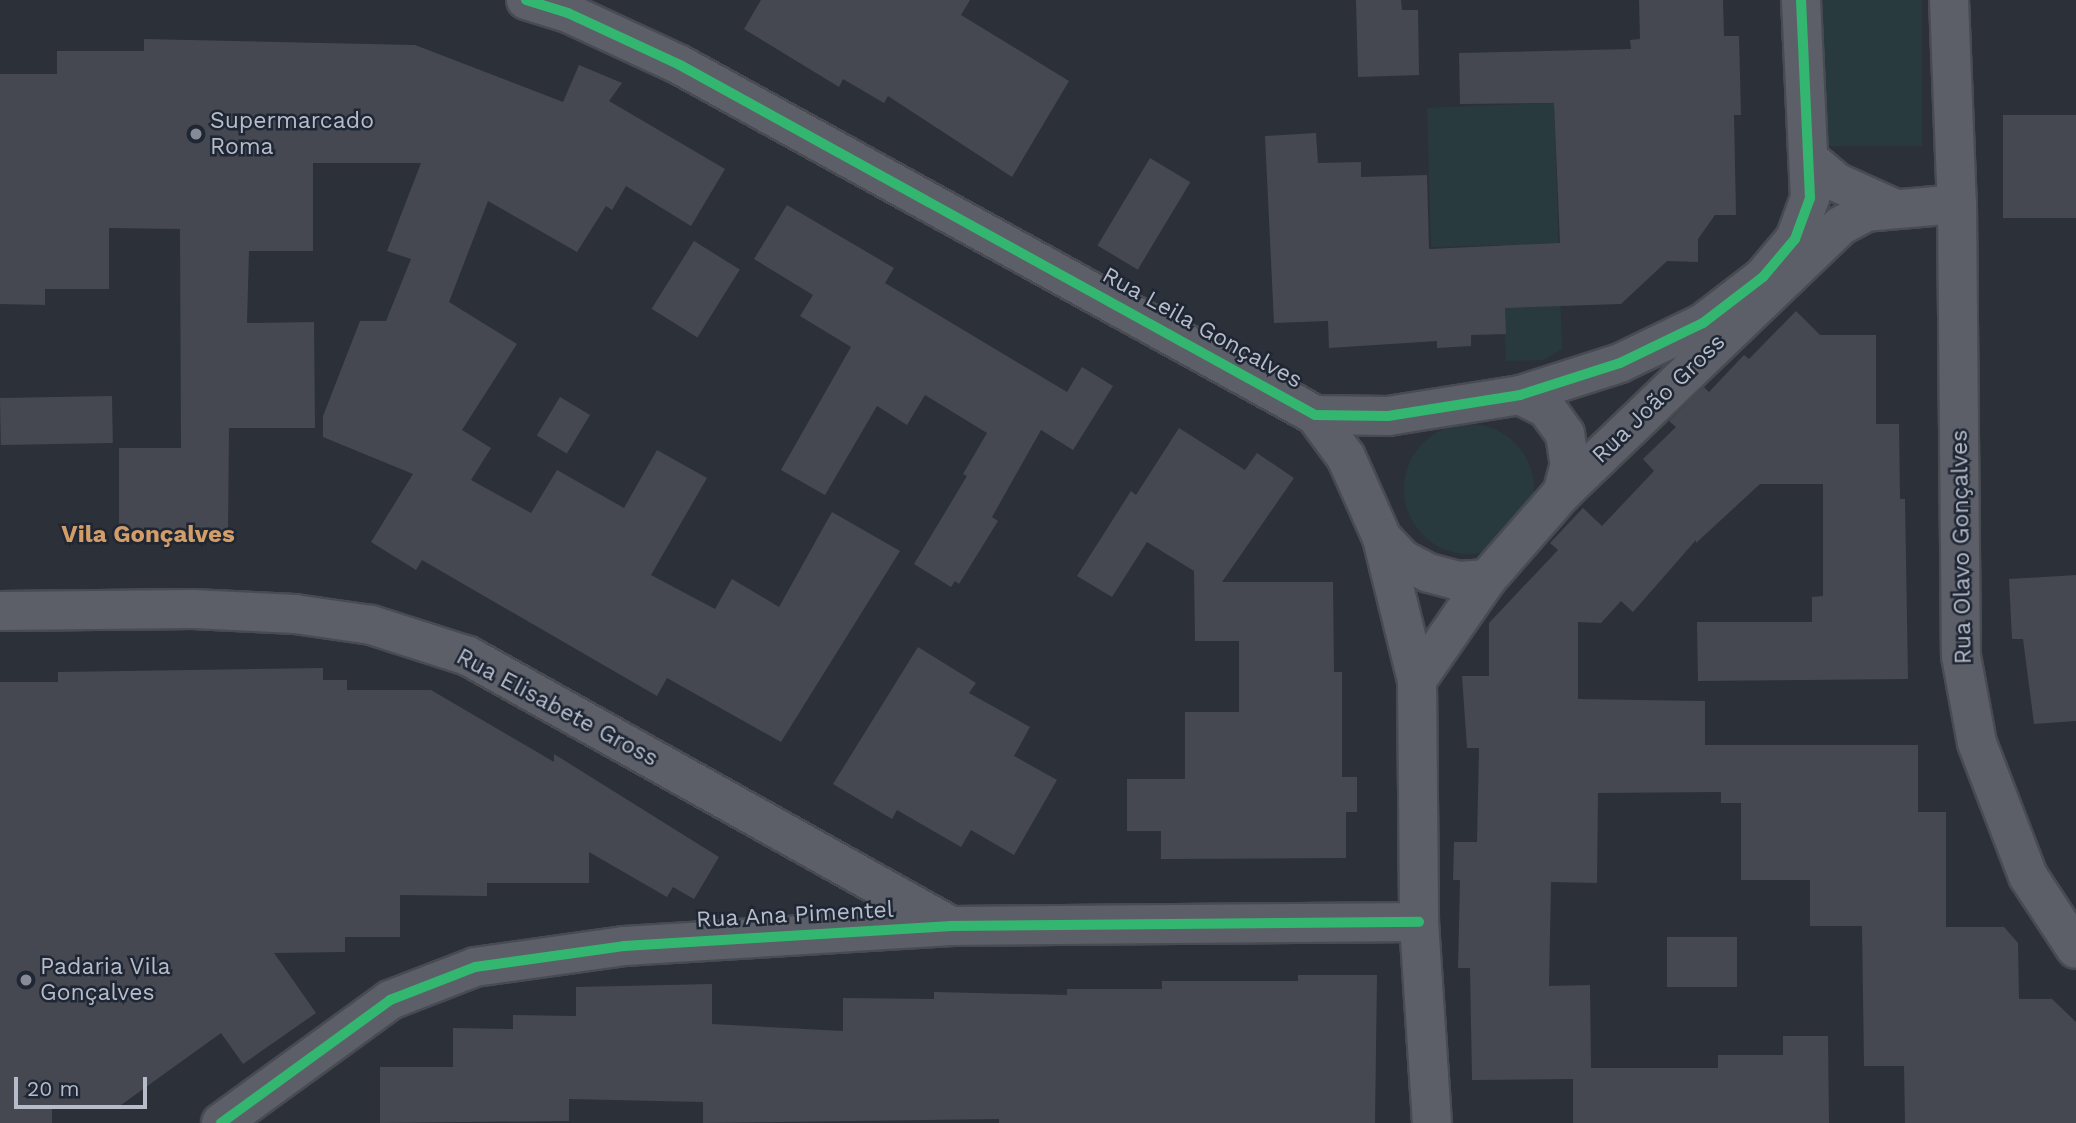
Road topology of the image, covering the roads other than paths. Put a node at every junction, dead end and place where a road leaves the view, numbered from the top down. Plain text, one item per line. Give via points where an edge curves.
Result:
1 (526, 0) edge
2 (1801, 0) edge
3 (1949, 0) edge
4 (1810, 160) junction
5 (1957, 204) junction
6 (1893, 208) junction
7 (1520, 395) junction
8 (1315, 415) junction
9 (1562, 493) junction
10 (1382, 538) junction
11 (1488, 579) junction
12 (0, 611) edge
13 (1417, 680) junction
14 (1419, 922) junction
15 (951, 926) junction
16 (2076, 949) edge
17 (221, 1123) edge
18 (1432, 1123) edge

1 - 8 street, Rua Leila Gonçalves via 568,13 680,65
2 - 4 street, Rua Leila Gonçalves
3 - 5 street, Rua Olavo Gonçalves
4 - 6 street via 1844,187
4 - 7 street, Rua Leila Gonçalves via 1810,198 1795,239 1763,277 1703,323 1620,363
5 - 6 street, Rua João Gross
5 - 16 street, Rua Olavo Gonçalves via 1961,656 1977,743 2028,876
6 - 9 street, Rua João Gross via 1866,212 1840,226
7 - 8 street, Rua Leila Gonçalves via 1388,416
7 - 9 street via 1547,410 1565,434 1570,464
8 - 10 street via 1346,457
9 - 11 street, Rua João Gross
10 - 11 street via 1403,560 1429,573 1458,581
10 - 13 street
11 - 13 street, Rua João Gross
12 - 15 street, Rua Elisabete Gross via 193,609 295,614 371,625 468,656
13 - 14 street
14 - 15 street, Rua Ana Pimentel
14 - 18 street
15 - 17 street, Rua Ana Pimentel via 624,946 475,967 390,1000

